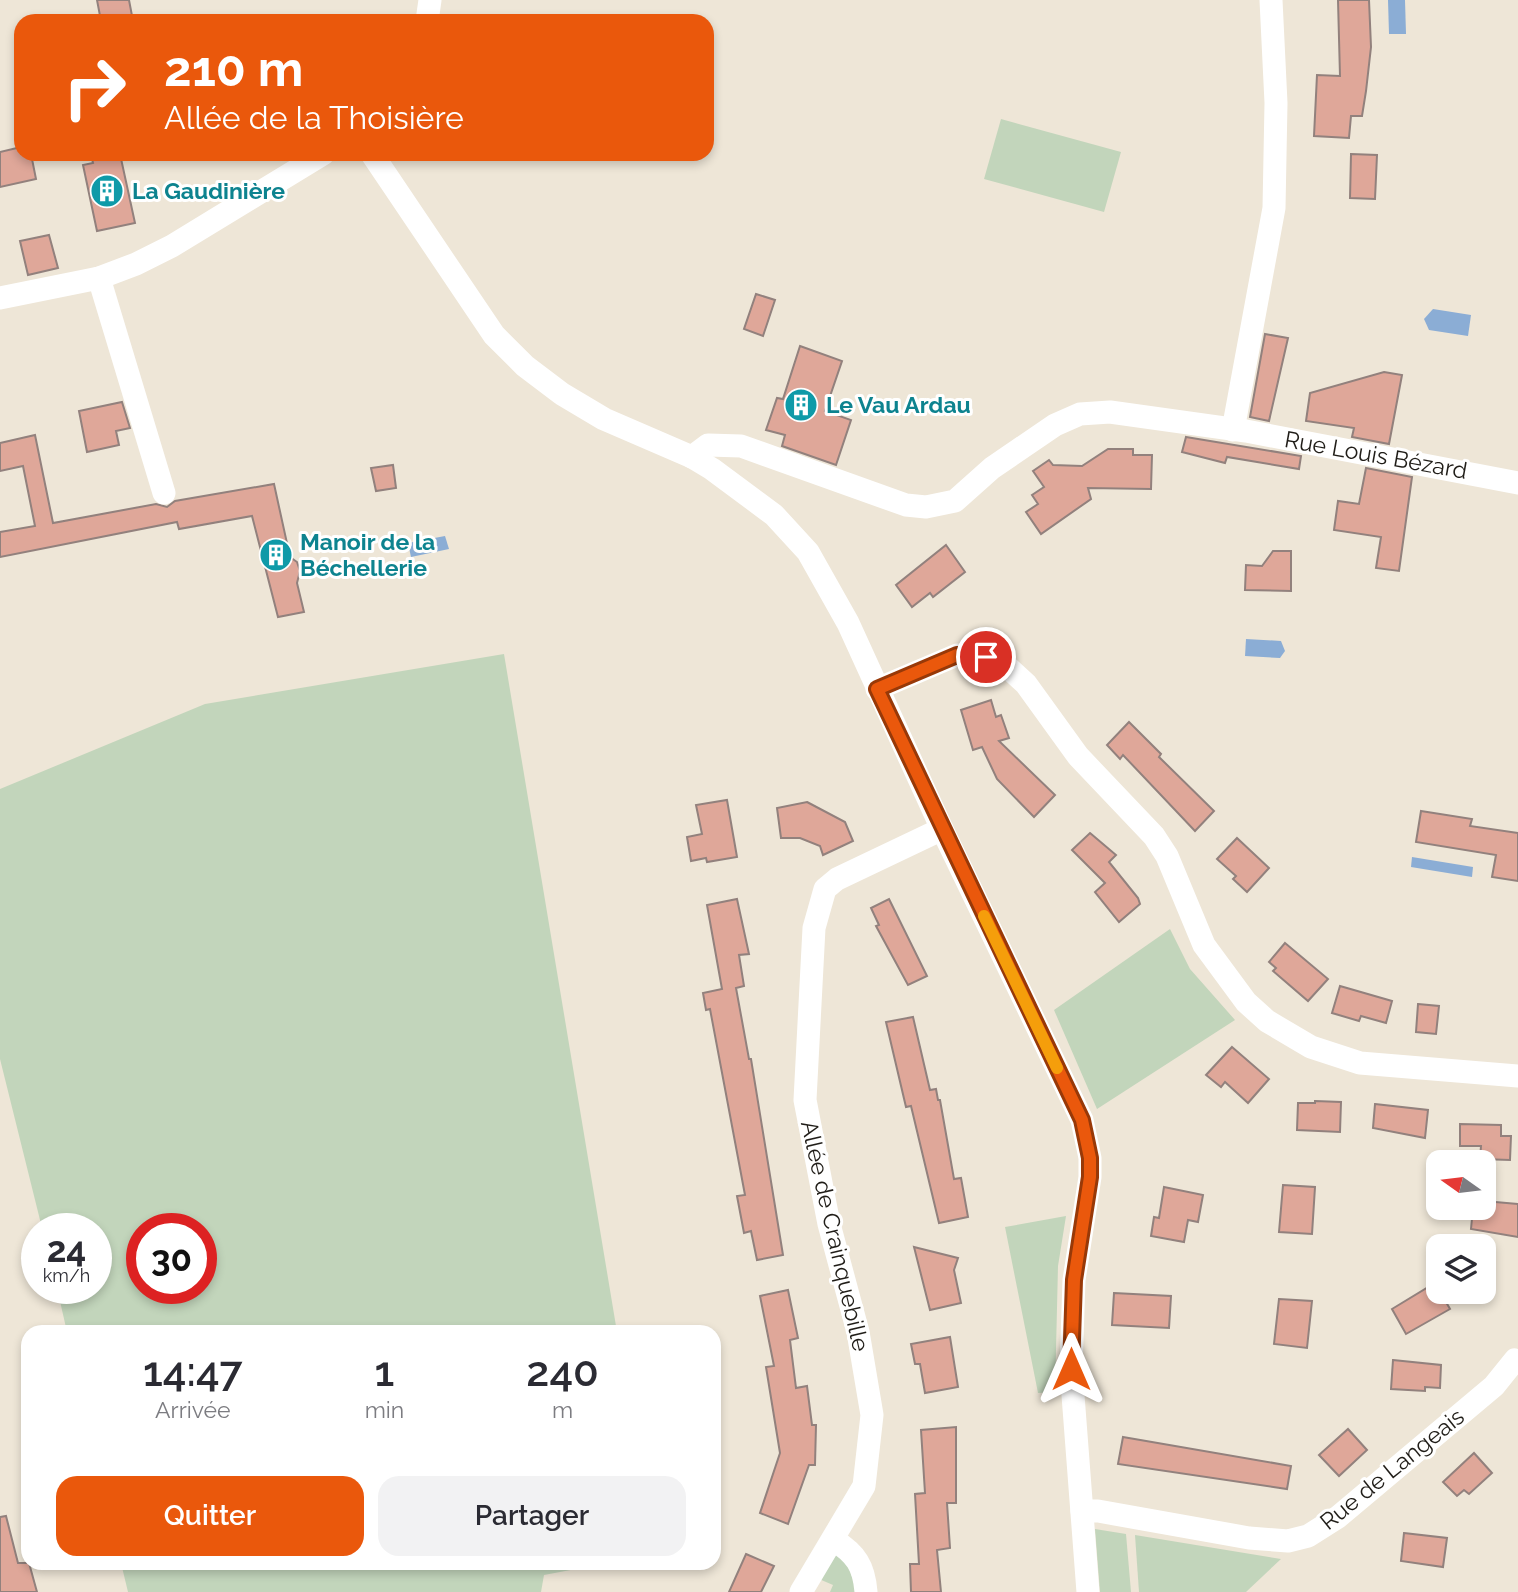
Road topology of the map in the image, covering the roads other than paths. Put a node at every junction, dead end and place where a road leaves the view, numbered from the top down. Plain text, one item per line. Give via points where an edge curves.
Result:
1 (1271, 0) edge
2 (312, 161) edge
3 (377, 161) edge
4 (99, 278) junction
5 (0, 298) edge
6 (1233, 430) junction
7 (692, 457) junction
8 (1518, 483) edge
9 (164, 493) dead end
10 (877, 689) junction
11 (942, 829) junction
12 (1518, 1076) edge
13 (1518, 1361) edge
14 (1082, 1511) junction
15 (834, 1540) junction
16 (801, 1592) edge
17 (866, 1592) edge
18 (1088, 1592) edge

1 - 6 street via 1276,103 1274,208
2 - 4 street via 172,246
3 - 7 street via 494,335 525,366 604,419
4 - 5 street
4 - 9 street
6 - 7 street, Rue Louis Bézard via 1110,412 1080,414 1055,425 992,468 954,501 926,507 906,505 741,446 708,444
6 - 8 street, Rue Louis Bézard
7 - 10 street via 774,515 808,552 848,623
10 - 11 street
10 - 12 street via 957,655 1003,663 1026,684 1078,756 1154,836 1204,945 1246,1002 1267,1021 1340,1058
11 - 14 street via 1082,1120 1090,1158 1071,1327
11 - 15 street, Allée de Crainquebille via 836,879 825,889 814,928 805,1100 829,1224 858,1332 872,1415 864,1486
13 - 14 street, Rue de Langeais via 1338,1517 1308,1536 1288,1541 1249,1538
14 - 18 street
15 - 16 street, Allée de Crainquebille
15 - 17 street via 861,1563

